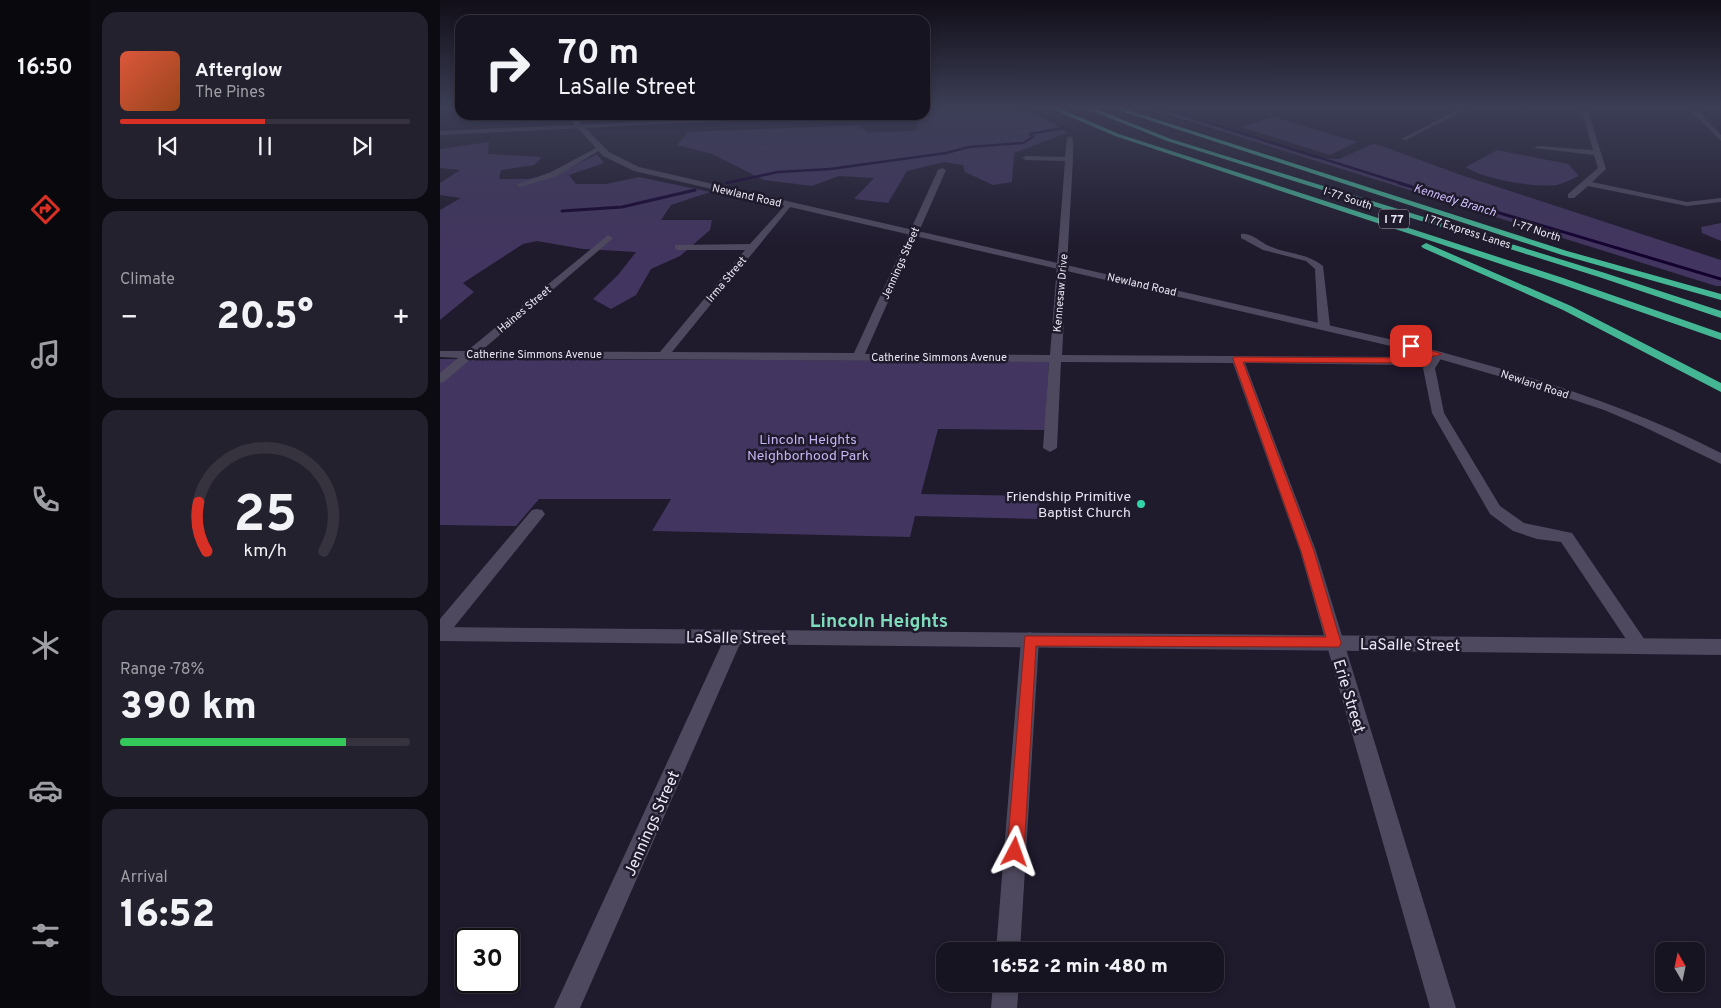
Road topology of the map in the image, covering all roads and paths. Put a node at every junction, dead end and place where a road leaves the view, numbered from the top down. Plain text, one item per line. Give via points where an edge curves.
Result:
1 (588, 155) edge
2 (608, 155) edge
3 (1069, 155) edge
4 (1178, 155) edge
5 (1195, 155) edge
6 (1218, 155) edge
7 (1263, 155) edge
8 (1599, 155) edge
9 (1026, 158) dead end
10 (1069, 159) junction
11 (942, 170) dead end
12 (1586, 183) junction
13 (520, 185) dead end
14 (1571, 196) dead end
15 (1721, 200) edge
16 (788, 204) junction
17 (1335, 207) junction
18 (914, 232) junction
19 (1244, 236) dead end
20 (608, 238) dead end
21 (678, 247) dead end
22 (752, 247) junction
23 (1565, 253) junction
24 (1062, 266) junction
25 (1721, 297) edge
26 (1721, 306) edge
27 (1721, 315) edge
28 (1324, 326) junction
29 (1721, 327) edge
30 (1721, 336) edge
31 (440, 354) edge
32 (470, 354) junction
33 (1438, 354) junction
34 (664, 355) junction
35 (858, 357) junction
36 (1056, 358) junction
37 (1238, 359) junction
38 (440, 379) edge
39 (1721, 388) edge
40 (1050, 448) dead end
41 (1721, 460) edge
42 (537, 514) dead end
43 (440, 633) edge
44 (734, 637) junction
45 (1030, 640) junction
46 (1335, 643) junction
47 (1640, 646) junction
48 (1721, 647) edge
49 (1009, 942) edge
50 (1005, 992) edge
51 (567, 1008) edge
52 (1004, 1008) edge
53 (1443, 1008) edge

1 - 13 street via 554,174
2 - 16 street, Newland Road via 637,169
3 - 10 street, Kennesaw Drive
4 - 17 highway, I-77 South / I 77
5 - 29 highway, I 77 Express Lanes / I 77
6 - 27 highway, I 77 Express Lanes / I 77
7 - 23 highway, I-77 North / I 77
8 - 12 street via 1602,169
9 - 10 street
10 - 24 street, Kennesaw Drive
11 - 18 street, Jennings Street
12 - 14 street
12 - 15 street via 1687,204
16 - 18 street, Newland Road
16 - 22 street, Irma Street
17 - 30 highway, I-77 South / I 77
17 - 39 highway via 1554,302
18 - 24 street, Newland Road
18 - 35 street, Jennings Street
19 - 28 street via 1266,248 1308,260 1320,268
20 - 32 street, Haines Street
21 - 22 street
22 - 34 street, Irma Street
23 - 25 highway
23 - 26 highway, I-77 North / I 77
24 - 28 street, Newland Road
24 - 36 street, Kennesaw Drive
28 - 33 street, Newland Road
31 - 32 street, Catherine Simmons Avenue
32 - 34 street, Catherine Simmons Avenue
32 - 38 street, Haines Street
33 - 37 street, Catherine Simmons Avenue via 1407,361
33 - 41 street, Newland Road via 1612,410 1666,432
33 - 47 street via 1429,368 1438,413 1452,442 1495,510 1523,530 1566,537
34 - 35 street, Catherine Simmons Avenue
35 - 36 street, Catherine Simmons Avenue
36 - 37 street, Catherine Simmons Avenue
36 - 40 street, Kennesaw Drive
37 - 46 street, Erie Street via 1308,551
42 - 43 street
43 - 44 street, LaSalle Street
44 - 45 street, LaSalle Street
44 - 51 street, Jennings Street
45 - 46 street, LaSalle Street
45 - 49 street
46 - 47 street, LaSalle Street
46 - 53 street, Erie Street
47 - 48 street, LaSalle Street
50 - 52 street

